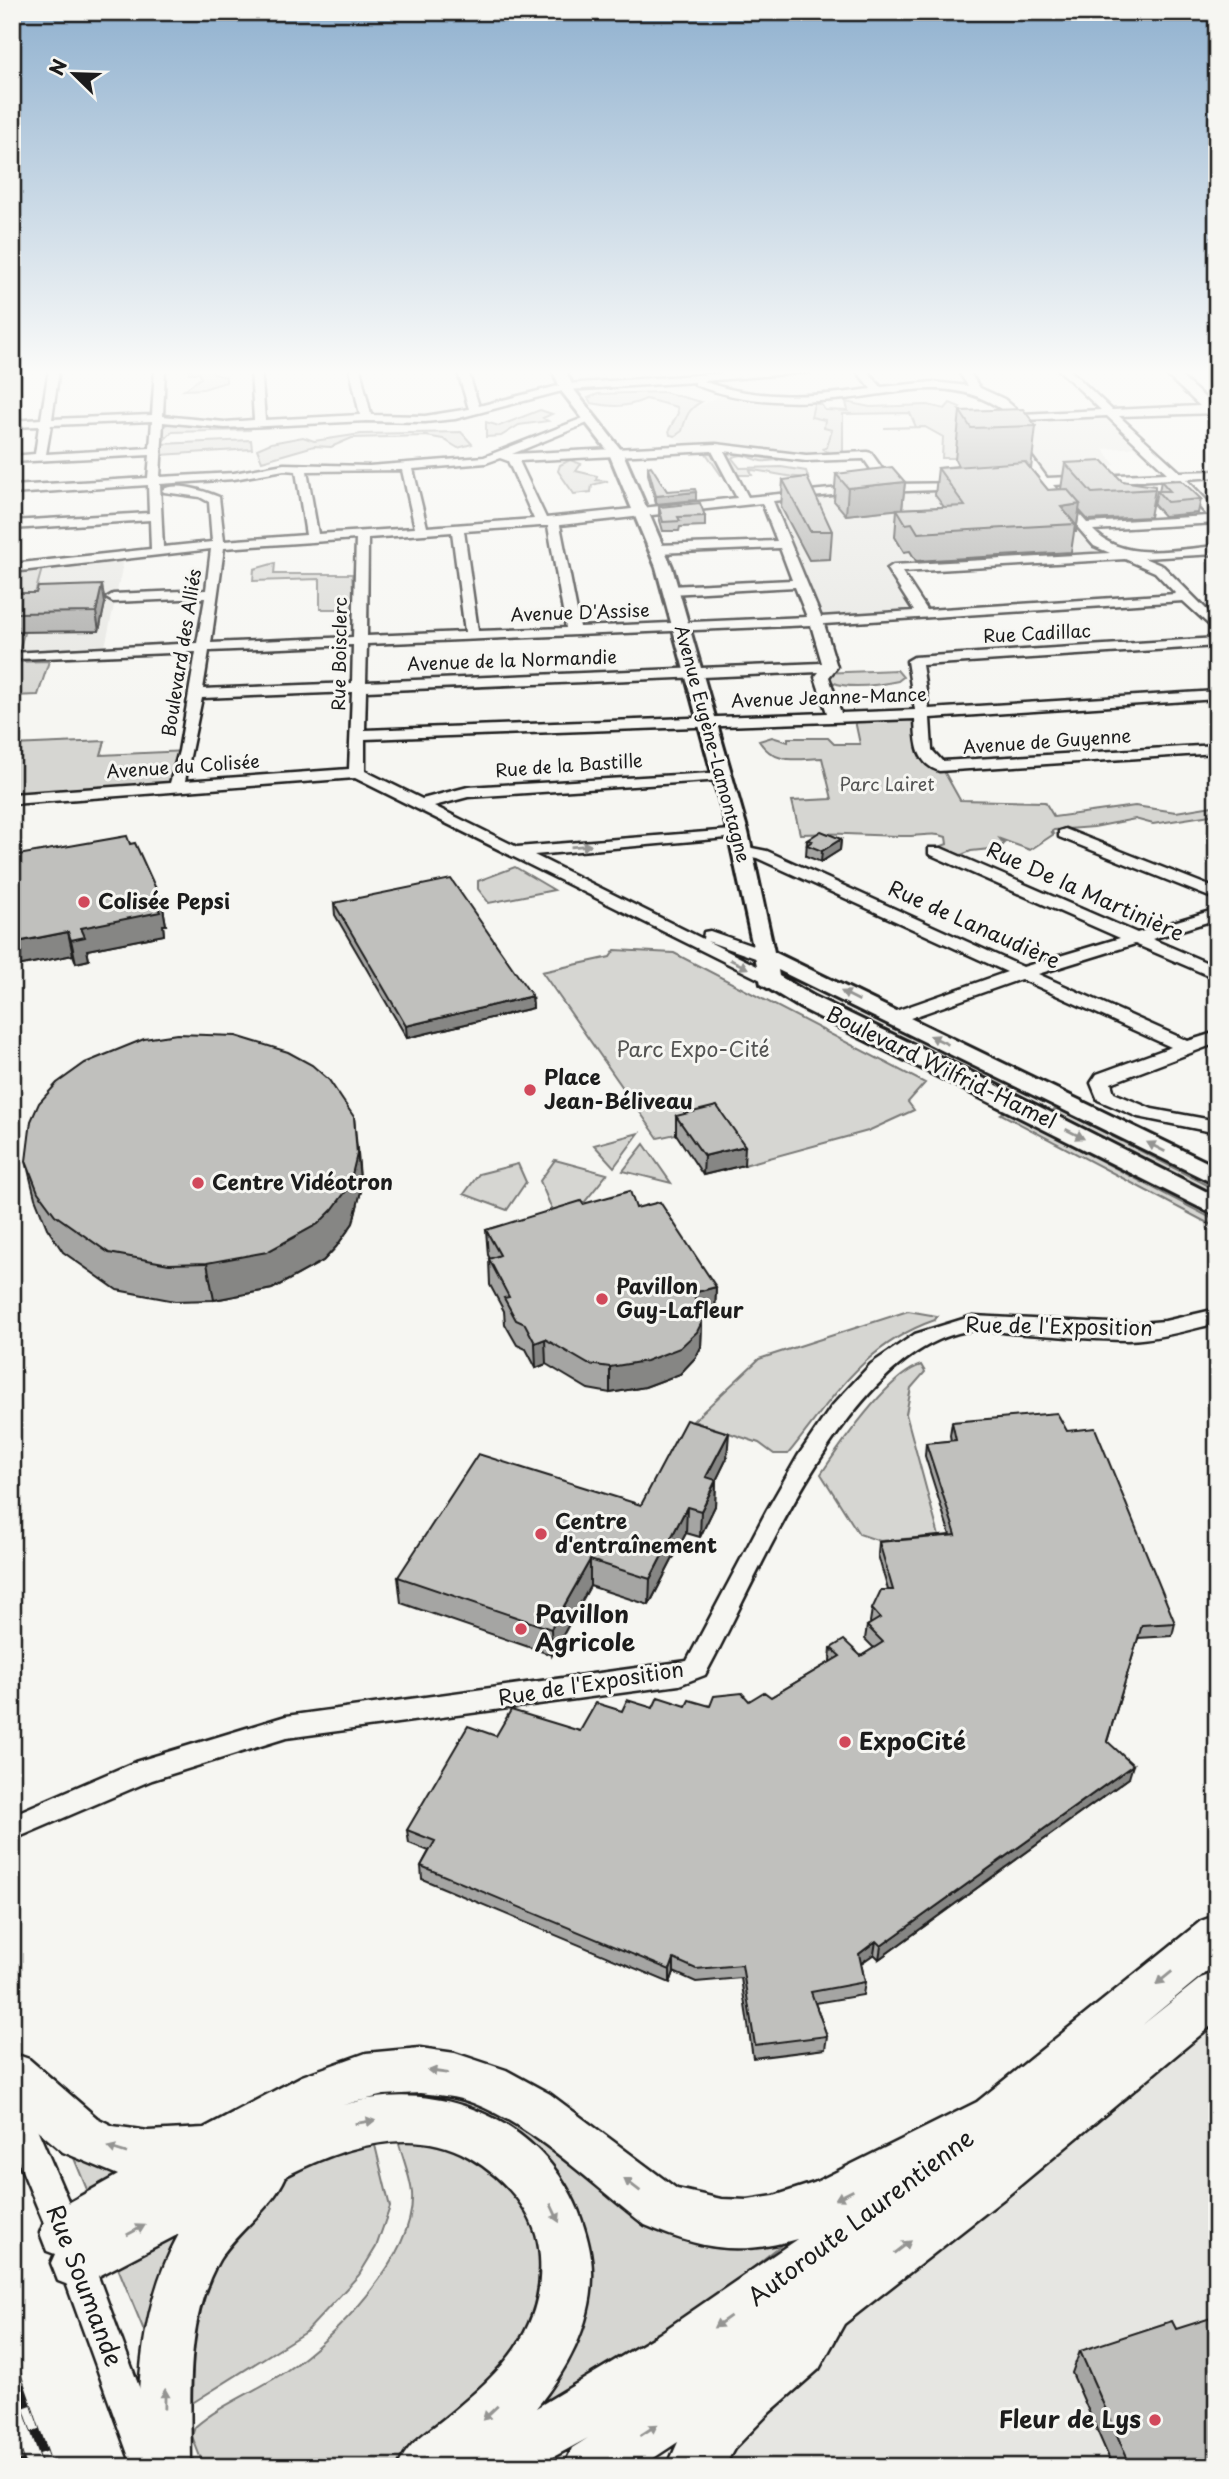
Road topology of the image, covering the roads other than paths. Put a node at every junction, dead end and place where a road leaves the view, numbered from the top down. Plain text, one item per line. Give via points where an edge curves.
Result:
1 (155, 485) junction
2 (304, 485) edge
3 (411, 485) edge
4 (527, 485) edge
5 (629, 485) edge
6 (736, 485) edge
7 (961, 485) edge
8 (1046, 485) edge
9 (1187, 485) edge
10 (889, 487) joint
11 (12, 490) edge
12 (766, 499) junction
13 (744, 501) junction
14 (1212, 508) edge
15 (641, 514) junction
16 (155, 516) junction
17 (1217, 519) edge
18 (548, 523) junction
19 (12, 525) edge
20 (1083, 527) junction
21 (458, 529) junction
22 (422, 531) junction
23 (362, 535) junction
24 (313, 539) junction
25 (784, 544) junction
26 (218, 545) junction
27 (657, 549) junction
28 (1217, 550) edge
29 (157, 551) junction
30 (1125, 555) junction
31 (12, 568) edge
32 (800, 583) junction
33 (670, 590) junction
34 (212, 594) junction
35 (1185, 597) junction
36 (113, 598) dead end
37 (923, 614) junction
38 (815, 621) junction
39 (681, 628) junction
40 (1217, 628) edge
41 (574, 633) junction
42 (472, 636) junction
43 (360, 641) junction
44 (1217, 642) edge
45 (203, 647) junction
46 (18, 655) dead end
47 (831, 667) junction
48 (694, 674) junction
49 (359, 687) junction
50 (195, 694) junction
51 (1217, 695) edge
52 (923, 714) junction
53 (835, 717) junction
54 (707, 722) junction
55 (358, 735) junction
56 (1217, 749) edge
57 (357, 774) junction
58 (723, 775) junction
59 (176, 787) junction
60 (12, 799) edge
61 (419, 804) junction
62 (1065, 834) dead end
63 (740, 842) junction
64 (935, 851) dead end
65 (513, 852) junction
66 (1217, 895) edge
67 (1217, 914) edge
68 (1134, 940) junction
69 (766, 967) junction
70 (1025, 972) junction
71 (1217, 974) edge
72 (893, 1018) junction
73 (1217, 1037) edge
74 (1185, 1047) junction
75 (1217, 1127) edge
76 (1217, 1177) edge
77 (1217, 1208) edge
78 (1217, 1317) edge
79 (12, 1828) edge
80 (1217, 1935) edge
81 (1217, 1993) edge
82 (12, 2075) edge
83 (12, 2106) edge
84 (992, 2119) junction
85 (300, 2142) junction
86 (210, 2151) junction
87 (71, 2248) junction
88 (830, 2303) junction
89 (151, 2467) edge
90 (164, 2467) edge
91 (425, 2467) edge
92 (481, 2467) edge
93 (591, 2467) edge
94 (694, 2467) edge

1 - 11 street
1 - 16 street
1 - 26 street, Boulevard des Alliés via 215,500
2 - 24 street
3 - 22 street
4 - 18 street
5 - 15 main road, Avenue Eugène-Lamontagne
6 - 13 street
7 - 10 street
8 - 20 street
9 - 14 street
10 - 12 street
12 - 13 street
12 - 25 street
13 - 15 street
14 - 17 street
15 - 18 street
15 - 27 main road, Avenue Eugène-Lamontagne
16 - 19 street
16 - 29 street
17 - 20 street
18 - 21 street
18 - 41 street
20 - 30 street via 1098,543
21 - 22 street
21 - 42 street
22 - 23 street
23 - 24 street
23 - 43 street, Rue Boisclerc
24 - 26 street
25 - 27 street
25 - 32 street
26 - 29 street
26 - 34 street, Boulevard des Alliés
27 - 33 main road, Avenue Eugène-Lamontagne
28 - 30 street
29 - 31 street
30 - 35 street via 1158,569
30 - 37 street via 893,569
32 - 33 street
32 - 38 street
33 - 39 main road, Avenue Eugène-Lamontagne
34 - 36 street
34 - 45 street, Boulevard des Alliés
35 - 37 street, Avenue D'Assise
35 - 40 street
37 - 38 street, Avenue D'Assise
38 - 39 street, Avenue D'Assise
38 - 47 street
39 - 41 street, Avenue D'Assise
39 - 48 main road, Avenue Eugène-Lamontagne
41 - 42 street, Avenue D'Assise
42 - 43 street, Avenue D'Assise
43 - 45 street, Avenue D'Assise
43 - 49 street, Rue Boisclerc
44 - 52 street, Rue Cadillac via 914,661
45 - 46 street, Avenue D'Assise
45 - 50 street, Boulevard des Alliés
47 - 48 street, Avenue de la Normandie
47 - 53 street via 822,677
48 - 49 street, Avenue de la Normandie
48 - 54 main road, Avenue Eugène-Lamontagne
49 - 50 street, Avenue de la Normandie
49 - 55 street, Rue Boisclerc
50 - 59 street, Boulevard des Alliés
51 - 52 street, Avenue Jeanne-Mance
52 - 53 street, Avenue Jeanne-Mance
52 - 56 street, Avenue de Guyenne via 924,748 934,764 948,768
53 - 54 street, Avenue Jeanne-Mance
54 - 55 street, Avenue Jeanne-Mance
54 - 58 main road, Avenue Eugène-Lamontagne
55 - 57 street, Rue Boisclerc
57 - 59 street, Avenue du Colisée
57 - 61 street, Boulevard Wilfrid-Hamel
58 - 61 street, Rue de la Bastille via 468,792
58 - 63 main road, Avenue Eugène-Lamontagne
59 - 60 street, Avenue du Colisée
61 - 65 street, Boulevard Wilfrid-Hamel
62 - 66 street
65 -> 63 street
63 - 69 main road, Avenue Eugène-Lamontagne
63 - 70 street, Rue de Lanaudière
64 - 68 street, Rue De la Martinière
65 - 69 street, Boulevard Wilfrid-Hamel
67 - 68 street
68 - 70 street
68 - 71 street, Rue De la Martinière
72 -> 69 main road, Boulevard Wilfrid-Hamel
69 -> 77 main road, Boulevard Wilfrid-Hamel via 807,1002
70 - 72 street
70 - 74 street, Rue de Lanaudière
76 -> 72 main road, Boulevard Wilfrid-Hamel
73 - 74 street
74 - 75 street via 1104,1077 1102,1090 1117,1104
78 - 79 street, Rue de l'Exposition via 1128,1332 955,1325 887,1361 864,1382 814,1446 696,1668 679,1674 286,1727 145,1770
80 -> 84 highway, Autoroute Laurentienne
88 -> 81 highway, Autoroute Laurentienne
86 -> 82 highway via 130,2154 97,2144 72,2131
83 - 87 street, Rue Soumande
84 -> 86 highway via 817,2208 778,2222 739,2226 687,2219 662,2208 522,2103 455,2075 383,2072 347,2080
84 -> 92 highway, Autoroute Laurentienne via 886,2206 697,2340 553,2430
87 -> 85 highway
90 -> 85 highway via 165,2356 183,2275 198,2245 223,2213
85 -> 91 highway via 341,2126 400,2118 456,2127 487,2140 516,2161 541,2187 558,2217 568,2249 567,2283 556,2328 539,2360 518,2387 461,2441
86 - 87 highway
87 - 89 street, Rue Soumande
93 -> 88 highway, Autoroute Laurentienne via 707,2392
88 - 94 highway via 801,2351 715,2430

